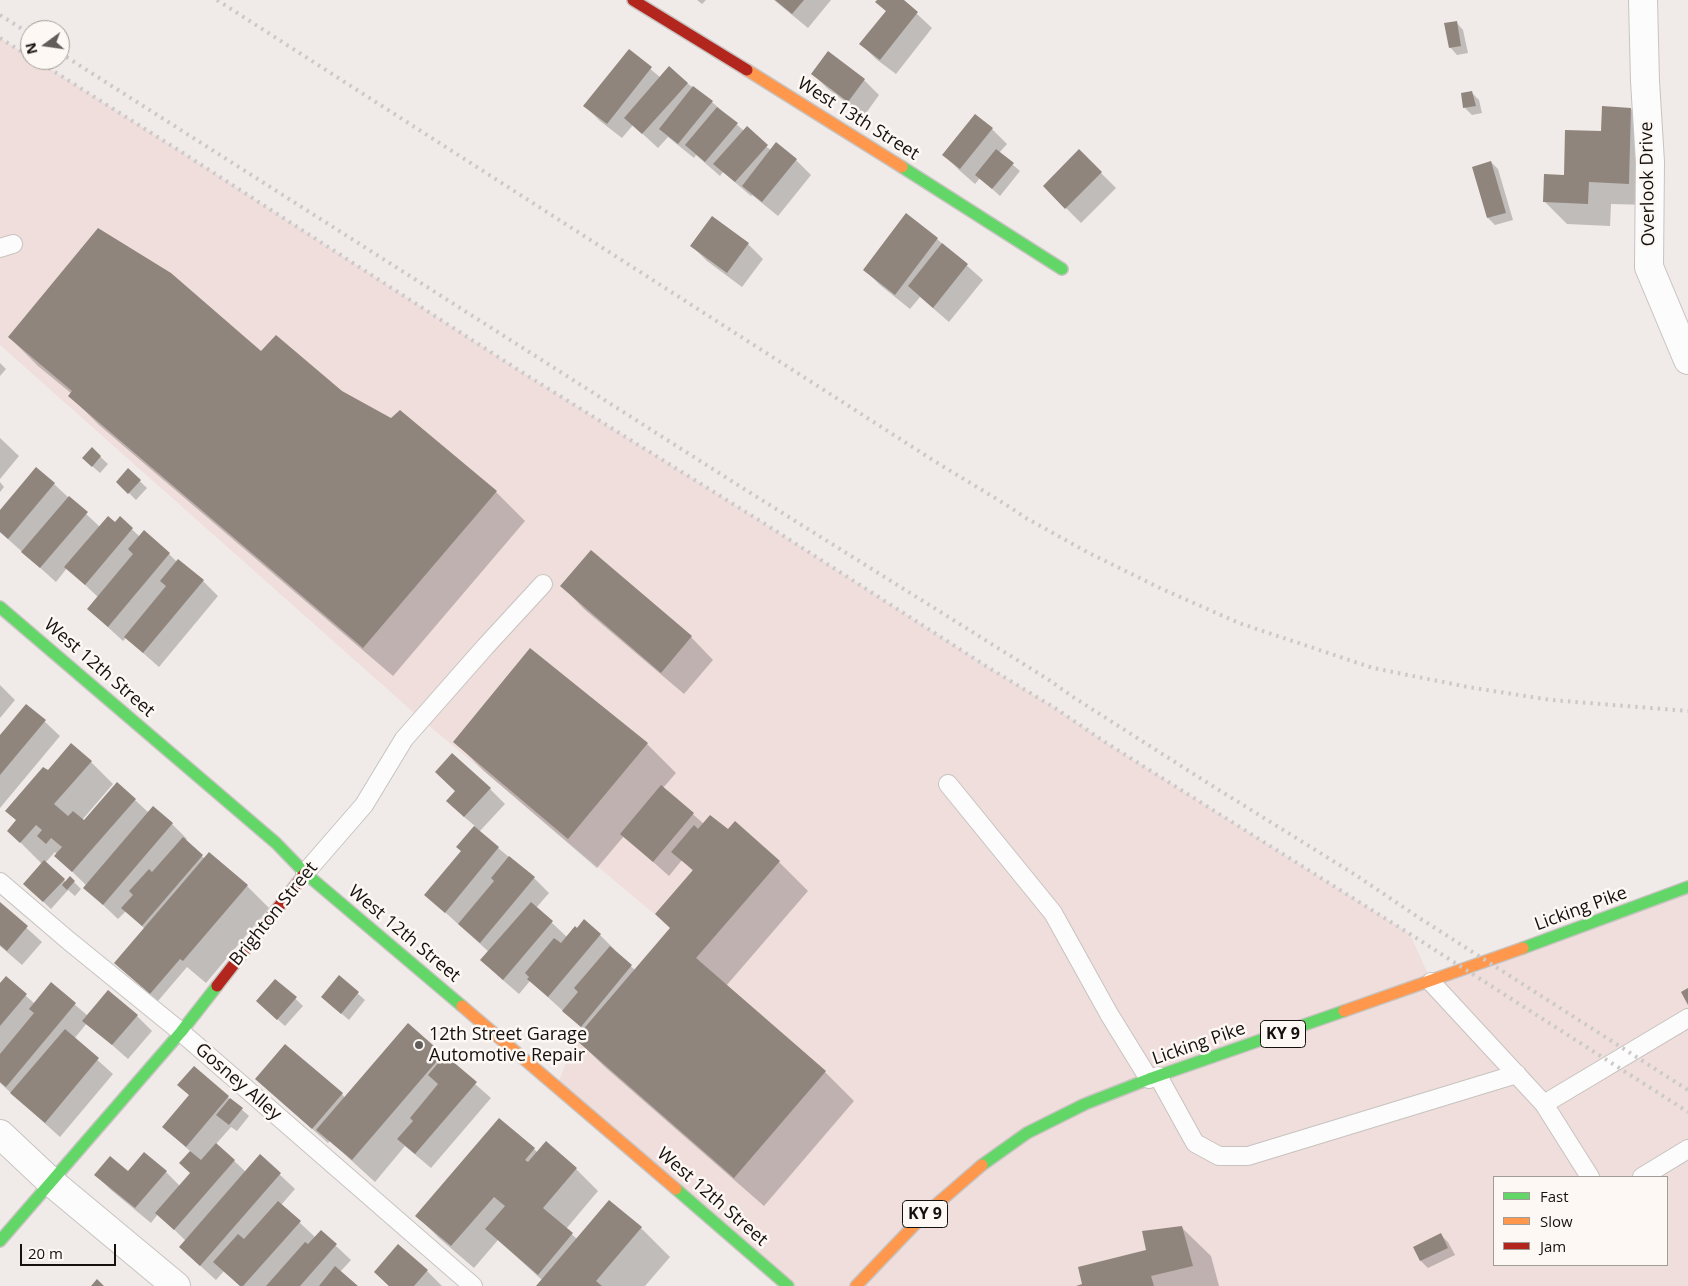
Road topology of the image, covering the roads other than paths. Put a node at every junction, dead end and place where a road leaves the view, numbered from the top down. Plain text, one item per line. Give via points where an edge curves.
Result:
1 (634, 0) edge
2 (1643, 0) edge
3 (1062, 269) dead end
4 (1688, 360) edge
5 (543, 584) dead end
6 (0, 607) edge
7 (948, 784) dead end
8 (305, 873) junction
9 (0, 882) edge
10 (1688, 887) edge
11 (1431, 982) junction
12 (1688, 1018) edge
13 (181, 1032) junction
14 (1517, 1074) junction
15 (1153, 1078) junction
16 (1544, 1104) junction
17 (0, 1134) edge
18 (1688, 1149) edge
19 (1589, 1176) edge
20 (1644, 1176) edge
21 (51, 1182) junction
22 (0, 1240) edge
23 (176, 1286) edge
24 (473, 1286) edge
25 (788, 1286) edge
26 (856, 1286) edge

1 - 3 street, West 13th Street
2 - 4 street, Overlook Drive via 1650,162 1649,267
5 - 8 lane, Brighton Street via 404,739 364,805
6 - 8 street, West 12th Street via 276,843
7 - 15 lane via 1053,913 1109,1014
8 - 13 street, Brighton Street
8 - 25 street, West 12th Street
9 - 13 lane, Gosney Alley
10 - 11 street, Licking Pike / KY 9
11 - 14 lane
11 - 15 street, Licking Pike / KY 9
12 - 16 lane
13 - 21 street, Brighton Street
13 - 24 lane, Gosney Alley
14 - 15 lane via 1248,1156 1219,1156 1195,1142
14 - 16 lane
15 - 26 street, Licking Pike / KY 9 via 1085,1104 1027,1133 975,1170 923,1216
16 - 19 lane
17 - 21 street
18 - 20 lane
21 - 22 street, Brighton Street
21 - 23 street

